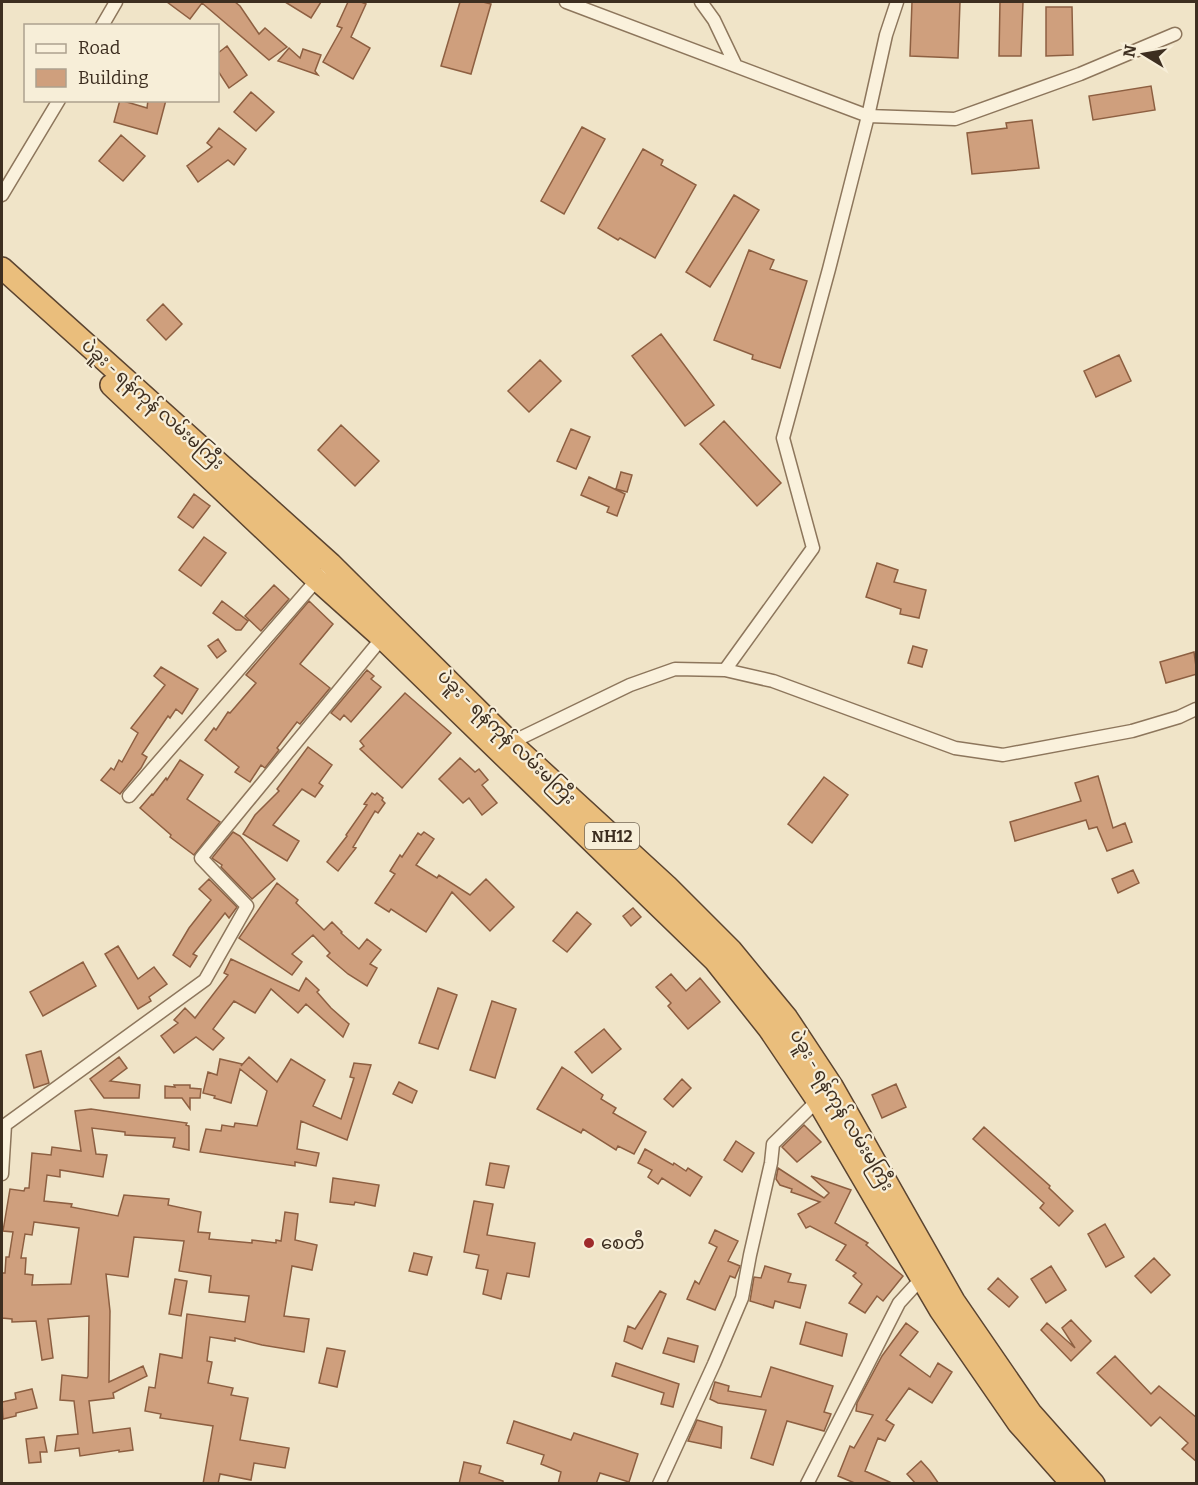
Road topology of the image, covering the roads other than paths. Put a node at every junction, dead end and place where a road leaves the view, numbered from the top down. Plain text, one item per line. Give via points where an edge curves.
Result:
1 (116, 2) edge
2 (566, 2) edge
3 (701, 2) edge
4 (897, 2) edge
5 (103, 24) edge
6 (1175, 34) dead end
7 (735, 64) junction
8 (58, 102) edge
9 (868, 116) junction
10 (2, 195) edge
11 (2, 268) edge
12 (324, 572) junction
13 (382, 638) junction
14 (725, 670) junction
15 (1197, 709) edge
16 (505, 748) junction
17 (129, 796) dead end
18 (825, 1093) junction
19 (2, 1174) edge
20 (921, 1279) junction
21 (659, 1484) edge
22 (807, 1484) edge
23 (1072, 1484) edge
24 (1094, 1484) edge

1 - 5 street
2 - 7 street
3 - 7 street
4 - 9 street
6 - 9 street via 1080,74 954,119
7 - 9 street
8 - 10 street
9 - 14 street via 783,438 813,548
11 - 12 highway, ပဲခူး - ရန်ကုန် လမ်းမကြီး / NH12
12 - 13 highway, ပဲခူး - ရန်ကုန် လမ်းမကြီး / NH12
12 - 16 highway, ပဲခူး - ရန်ကုန် လမ်းမကြီး / NH12
12 - 17 street
13 - 16 highway, ပဲခူး - ရန်ကုန် လမ်းမကြီး / NH12
13 - 19 street via 201,858 247,906 205,980 5,1125
14 - 15 street via 773,681 955,748 1003,755 1132,731
14 - 16 street via 675,669 630,684
16 - 18 highway, ပဲခူး - ရန်ကုန် လမ်းမကြီး / NH12 via 667,886 731,951 787,1018
18 - 20 highway, ပဲခူး - ရန်ကုန် လမ်းမကြီး / NH12
18 - 21 street via 773,1144 742,1298
18 - 24 highway, ပဲခူး - ရန်ကုန် လမ်းမကြီး / NH12 via 954,1301 1031,1413
20 - 22 street via 899,1304
20 - 23 highway, ပဲခူး - ရန်ကုန် လမ်းမကြီး / NH12 via 1018,1423

